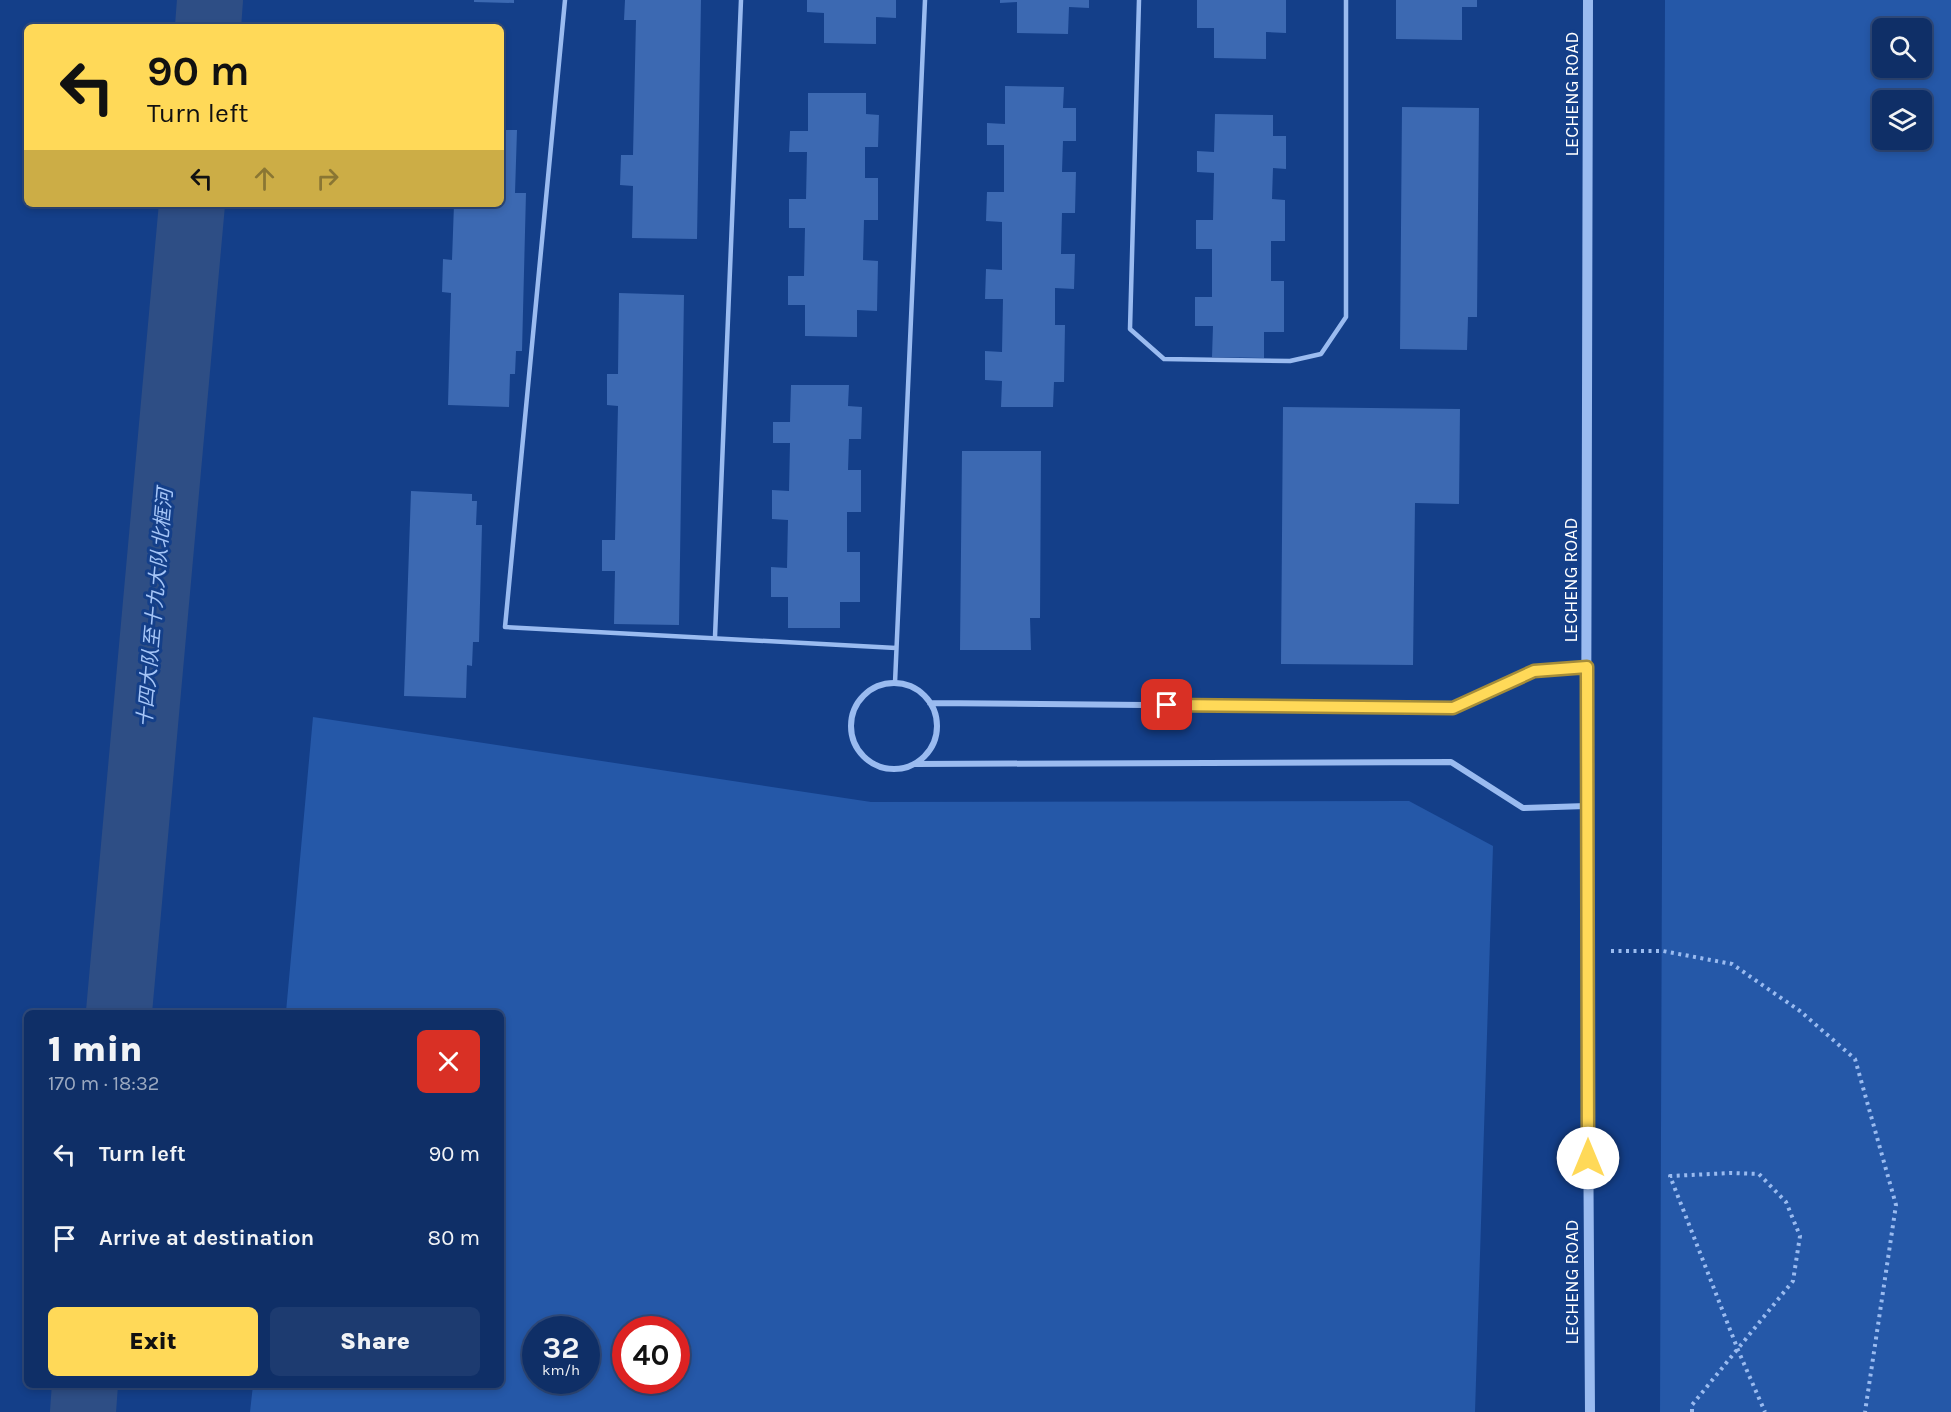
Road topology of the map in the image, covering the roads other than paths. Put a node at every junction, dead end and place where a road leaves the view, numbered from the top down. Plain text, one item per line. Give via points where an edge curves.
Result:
1 (565, 0) edge
2 (741, 0) edge
3 (925, 0) edge
4 (1139, 0) edge
5 (1346, 0) edge
6 (1588, 0) edge
7 (715, 637) junction
8 (896, 648) junction
9 (1587, 667) junction
10 (895, 683) junction
11 (930, 703) junction
12 (916, 764) junction
13 (1586, 806) junction
14 (1590, 1412) edge

1 - 7 lane via 505,627
2 - 7 lane
3 - 8 lane
4 - 5 lane via 1131,329 1164,359 1290,361 1321,354 1346,317
6 - 9 street, LECHENG ROAD
7 - 8 lane
8 - 10 lane
9 - 11 street via 1534,671 1453,708
9 - 13 street, LECHENG ROAD
10 - 11 street via 921,692
10 - 12 street via 880,685 857,702 850,731 854,745 874,765 888,770
11 - 12 street via 936,716 934,743
12 - 13 street via 1451,762 1523,808
13 - 14 street, LECHENG ROAD

